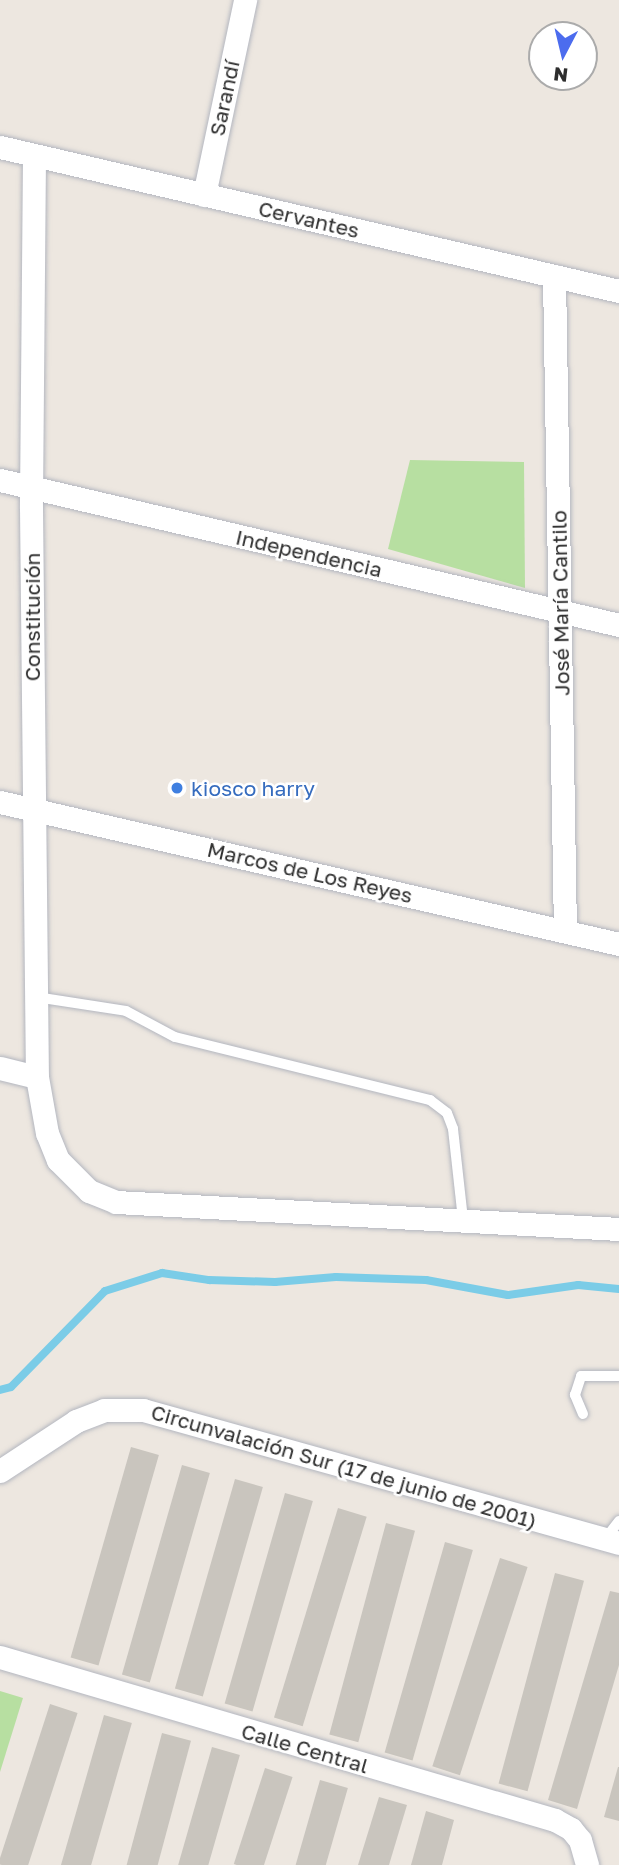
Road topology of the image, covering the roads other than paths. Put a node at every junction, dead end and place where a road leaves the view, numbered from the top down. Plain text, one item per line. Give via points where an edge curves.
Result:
1 (245, 0) edge
2 (0, 147) edge
3 (34, 156) junction
4 (204, 195) junction
5 (554, 276) junction
6 (619, 291) edge
7 (0, 480) edge
8 (31, 487) junction
9 (561, 612) junction
10 (619, 625) edge
11 (0, 802) edge
12 (33, 810) junction
13 (565, 931) junction
14 (619, 944) edge
15 (36, 997) junction
16 (0, 1068) edge
17 (37, 1077) junction
18 (463, 1222) junction
19 (619, 1229) edge
20 (619, 1376) edge
21 (583, 1414) dead end
22 (0, 1471) edge
23 (614, 1534) edge
24 (0, 1657) edge
25 (587, 1865) edge

1 - 4 street, Sarandí
2 - 3 street, Cervantes
3 - 4 street, Cervantes
3 - 8 street, Constitución
4 - 5 street, Cervantes
5 - 6 street, Cervantes
5 - 9 street, José María Cantilo
7 - 8 street, Independencia
8 - 9 street, Independencia
8 - 12 street, Constitución
9 - 10 street, Independencia
9 - 13 street, José María Cantilo
11 - 12 street, Marcos de Los Reyes
12 - 13 street, Marcos de Los Reyes
12 - 15 street, Constitución
13 - 14 street, Marcos de Los Reyes
15 - 17 street, Constitución
15 - 18 lane via 127,1011 176,1037 430,1100 447,1113 453,1129
16 - 17 street
17 - 18 street, Constitución via 47,1133 58,1160 89,1191 116,1202
18 - 19 street, Constitución
20 - 21 lane via 581,1376 575,1395
22 - 23 street, Circunvalación Sur (17 de junio de 2001) via 76,1421 104,1410 143,1410
24 - 25 street, Calle Central via 555,1820 580,1840

